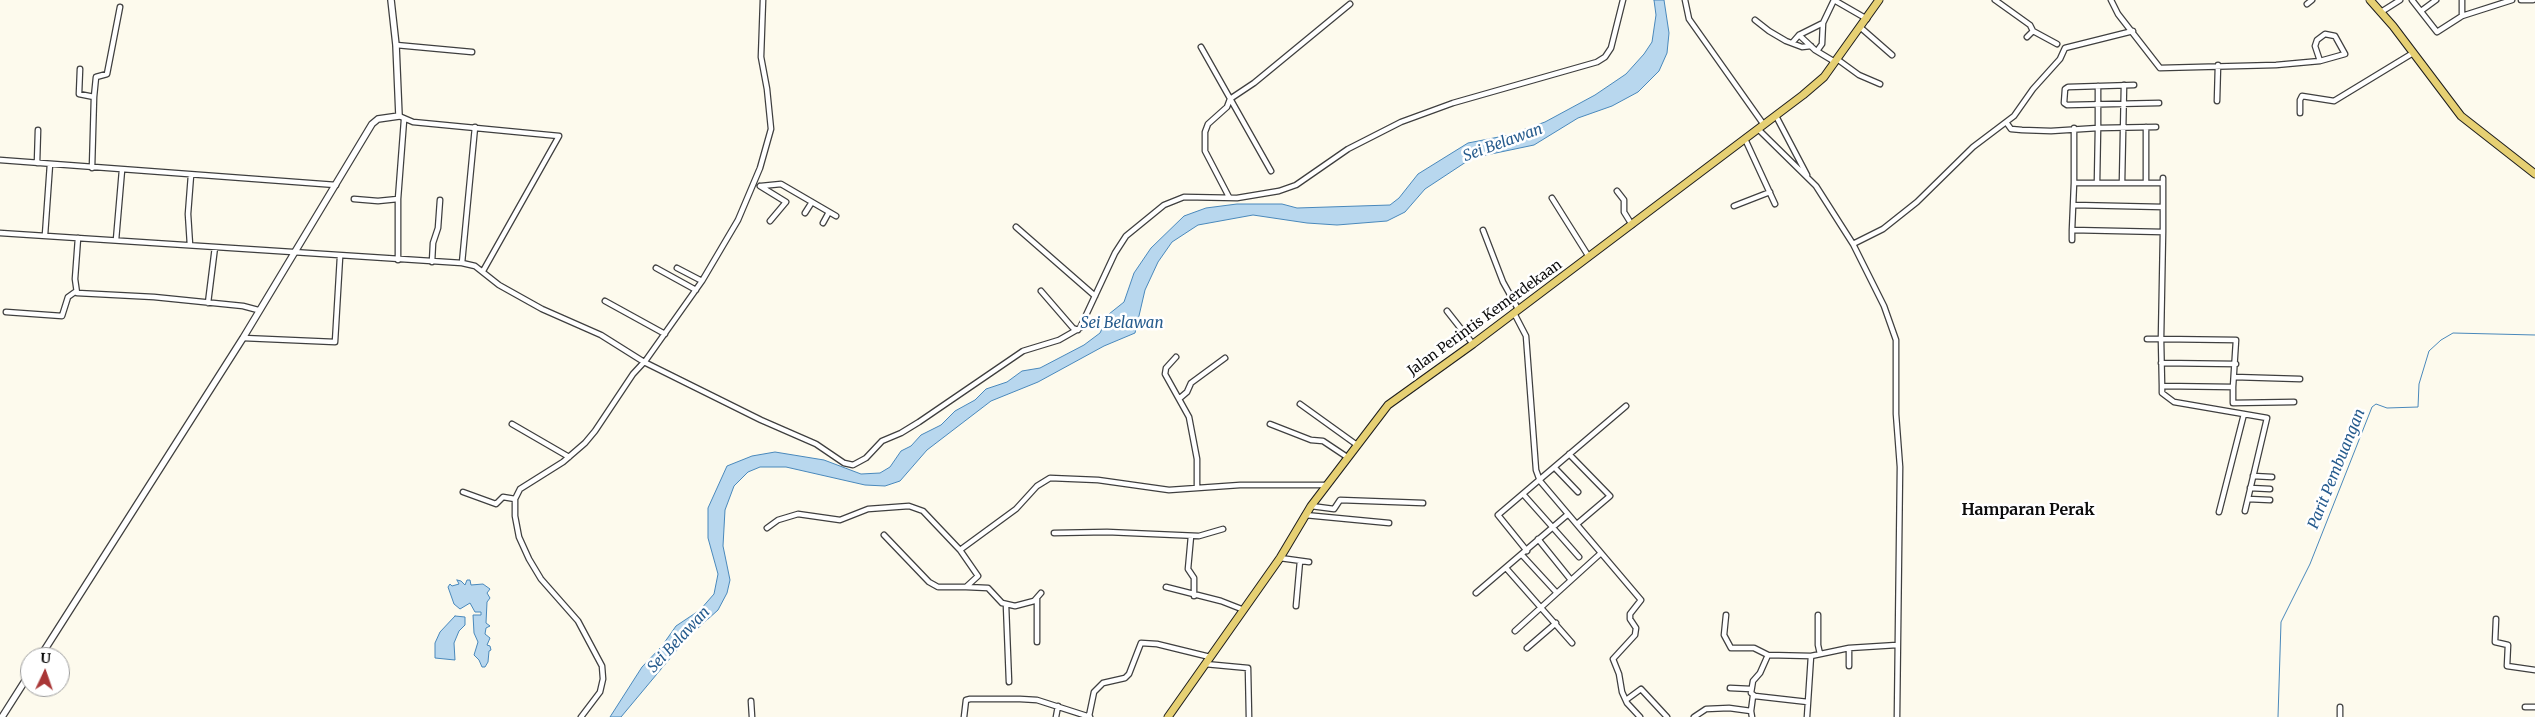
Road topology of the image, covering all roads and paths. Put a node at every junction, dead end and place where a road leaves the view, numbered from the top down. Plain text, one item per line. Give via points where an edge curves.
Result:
1 (391, 0) edge
2 (763, 0) edge
3 (1623, 0) edge
4 (1685, 0) edge
5 (1834, 0) edge
6 (1879, 0) edge
7 (1995, 0) edge
8 (2111, 0) edge
9 (2312, 0) edge
10 (2370, 0) edge
11 (2400, 0) edge
12 (2412, 0) edge
13 (2436, 0) edge
14 (2462, 0) edge
15 (2512, 0) edge
16 (2521, 0) edge
17 (2533, 0) edge
18 (2307, 1) edge
19 (2492, 3) edge
20 (1350, 4) dead end
21 (120, 7) dead end
22 (2381, 12) junction
23 (2421, 12) junction
24 (2462, 16) junction
25 (1867, 19) junction
26 (1755, 20) dead end
27 (1823, 23) junction
28 (1860, 27) junction
29 (2033, 31) junction
30 (2133, 31) junction
31 (1799, 35) junction
32 (2027, 37) dead end
33 (1792, 43) junction
34 (2057, 44) dead end
35 (396, 45) junction
36 (1811, 46) junction
37 (1201, 47) dead end
38 (1817, 51) junction
39 (472, 52) dead end
40 (2413, 53) junction
41 (1892, 55) dead end
42 (1836, 60) junction
43 (2320, 61) junction
44 (2218, 65) junction
45 (80, 69) dead end
46 (1880, 84) dead end
47 (2124, 85) junction
48 (2134, 85) dead end
49 (2098, 86) junction
50 (94, 98) junction
51 (1230, 99) junction
52 (2217, 101) dead end
53 (2159, 103) dead end
54 (2098, 104) junction
55 (2124, 104) junction
56 (2300, 114) dead end
57 (399, 116) junction
58 (1776, 116) junction
59 (404, 120) junction
60 (2006, 122) junction
61 (475, 127) junction
62 (1761, 127) junction
63 (2146, 127) junction
64 (2156, 127) dead end
65 (2074, 128) junction
66 (2098, 128) junction
67 (2123, 128) junction
68 (38, 130) dead end
69 (1746, 139) junction
70 (0, 160) edge
71 (37, 163) junction
72 (50, 164) junction
73 (92, 168) junction
74 (122, 170) junction
75 (1271, 171) dead end
76 (2534, 172) edge
77 (191, 175) junction
78 (1808, 176) junction
79 (754, 182) junction
80 (2074, 183) junction
81 (2097, 183) junction
82 (2122, 183) junction
83 (2146, 183) junction
84 (336, 185) junction
85 (761, 186) junction
86 (1617, 191) dead end
87 (1770, 192) junction
88 (1229, 197) junction
89 (1552, 198) dead end
90 (354, 199) dead end
91 (398, 199) junction
92 (440, 200) dead end
93 (812, 202) junction
94 (1776, 204) dead end
95 (2074, 205) junction
96 (1734, 206) dead end
97 (2163, 206) junction
98 (829, 212) junction
99 (805, 213) dead end
100 (836, 216) dead end
101 (770, 221) dead end
102 (823, 223) dead end
103 (1632, 225) junction
104 (1016, 227) dead end
105 (1483, 230) dead end
106 (2072, 230) junction
107 (2163, 232) junction
108 (0, 233) edge
109 (45, 235) junction
110 (78, 238) junction
111 (116, 240) junction
112 (2072, 240) dead end
113 (1853, 244) junction
114 (190, 246) junction
115 (215, 247) junction
116 (294, 253) junction
117 (340, 257) junction
118 (1589, 257) junction
119 (398, 260) junction
120 (432, 262) junction
121 (462, 264) junction
122 (656, 268) dead end
123 (677, 268) dead end
124 (483, 272) junction
125 (702, 281) junction
126 (696, 290) junction
127 (1040, 291) dead end
128 (76, 292) junction
129 (1095, 296) junction
130 (605, 302) dead end
131 (208, 303) junction
132 (258, 310) junction
133 (1516, 310) junction
134 (6, 312) dead end
135 (1447, 312) dead end
136 (1078, 330) junction
137 (665, 334) junction
138 (242, 338) junction
139 (2147, 339) dead end
140 (2161, 339) junction
141 (1473, 344) junction
142 (1176, 357) dead end
143 (1225, 358) dead end
144 (644, 362) junction
145 (2161, 363) junction
146 (2236, 364) junction
147 (2234, 377) junction
148 (2300, 379) dead end
149 (2162, 386) junction
150 (2233, 387) junction
151 (1180, 398) junction
152 (2294, 402) dead end
153 (2233, 403) junction
154 (1300, 404) dead end
155 (1626, 406) dead end
156 (2230, 411) junction
157 (2244, 414) junction
158 (512, 424) dead end
159 (1270, 424) dead end
160 (1357, 445) junction
161 (1569, 454) junction
162 (1347, 457) junction
163 (569, 458) junction
164 (1556, 468) junction
165 (2254, 476) junction
166 (2272, 476) dead end
167 (1540, 481) junction
168 (1328, 485) junction
169 (1197, 488) junction
170 (2250, 488) junction
171 (2270, 489) dead end
172 (463, 492) dead end
173 (1578, 492) dead end
174 (1524, 494) junction
175 (2248, 499) junction
176 (515, 500) junction
177 (2270, 500) dead end
178 (1423, 503) dead end
179 (1311, 506) junction
180 (2245, 511) dead end
181 (2219, 512) dead end
182 (1305, 515) junction
183 (1567, 515) junction
184 (1389, 523) dead end
185 (1577, 524) junction
186 (1551, 527) junction
187 (767, 528) dead end
188 (1223, 529) dead end
189 (1054, 533) dead end
190 (884, 535) dead end
191 (1192, 536) junction
192 (1538, 539) junction
193 (960, 550) junction
194 (1526, 551) junction
195 (1601, 553) junction
196 (1522, 555) junction
197 (1579, 557) dead end
198 (1280, 558) junction
199 (1300, 561) junction
200 (1308, 562) dead end
201 (1506, 568) junction
202 (1571, 580) junction
203 (966, 587) junction
204 (1166, 587) dead end
205 (1556, 592) junction
206 (1041, 593) dead end
207 (1476, 593) dead end
208 (1194, 596) junction
209 (1037, 600) junction
210 (1006, 605) junction
211 (1296, 606) dead end
212 (1541, 607) junction
213 (1244, 610) junction
214 (1726, 615) dead end
215 (1818, 615) dead end
216 (2496, 619) dead end
217 (1556, 623) junction
218 (1515, 631) dead end
219 (1037, 642) dead end
220 (1572, 643) dead end
221 (1897, 645) junction
222 (46, 647) edge
223 (1527, 648) dead end
224 (1849, 648) junction
225 (1820, 654) junction
226 (1768, 655) junction
227 (1811, 656) junction
228 (1210, 657) junction
229 (1204, 664) junction
230 (1849, 666) dead end
231 (2535, 670) edge
232 (1009, 682) dead end
233 (1730, 688) dead end
234 (20, 689) edge
235 (1751, 689) junction
236 (1753, 696) junction
237 (1626, 700) junction
238 (751, 701) dead end
239 (1808, 702) junction
240 (1058, 706) junction
241 (2340, 707) dead end
242 (2525, 707) dead end
243 (2535, 707) edge
244 (1752, 714) edge
245 (1087, 716) edge
246 (2, 717) edge
247 (581, 717) edge
248 (752, 717) edge
249 (964, 717) edge
250 (1056, 717) edge
251 (1168, 717) edge
252 (1249, 717) edge
253 (1640, 717) edge
254 (1667, 717) edge
255 (1694, 717) edge
256 (1807, 717) edge
257 (1897, 717) edge
258 (2340, 717) edge

1 - 35 street
2 - 79 street via 761,58 771,129
3 - 88 street via 1611,48 1597,62 1426,112 1355,145 1296,185 1271,193
4 - 62 street via 1689,19
5 - 25 street
5 - 27 street
6 - 25 main road, Jalan Perintis Kemerdekaan
7 - 29 street via 2030,25
8 - 30 street
9 - 18 street
10 - 22 main road
11 - 22 street
12 - 23 street
13 - 23 street
14 - 24 street
15 - 19 street
16 - 17 street
19 - 24 street
20 - 51 street
21 - 50 street via 107,74 96,77
22 - 40 main road
23 - 24 street via 2437,32
25 - 28 main road, Jalan Perintis Kemerdekaan
26 - 33 street via 1769,32
27 - 31 street
27 - 38 street via 1822,44
28 - 41 street
28 - 42 main road, Jalan Perintis Kemerdekaan
29 - 32 street
29 - 34 street
30 - 44 street via 2160,68
30 - 60 street via 2065,48 2052,69
31 - 33 street
31 - 36 street
33 - 36 street
35 - 39 street
35 - 57 street
36 - 38 street
37 - 51 street
38 - 42 street
40 - 56 street via 2334,101 2302,96
40 - 76 main road via 2461,116
42 - 46 street
42 - 58 main road, Jalan Perintis Kemerdekaan via 1824,77
43 - 43 street via 2345,54 2335,36 2325,34 2317,40 2315,46
43 - 44 street
44 - 52 street
45 - 50 street via 78,92
47 - 48 street
47 - 49 street
47 - 55 street
49 - 54 street
49 - 54 street via 2068,87 2064,103
50 - 73 street
51 - 75 street
51 - 88 street via 1227,107 1214,116 1206,128 1205,151
53 - 55 street
54 - 55 street
54 - 66 street
55 - 67 street
57 - 59 street
57 - 84 street via 375,120
58 - 62 main road, Jalan Perintis Kemerdekaan
58 - 78 street
59 - 61 street
59 - 91 street
60 - 65 street via 2012,128 2022,130
60 - 113 street via 1973,147 1911,207 1883,229
61 - 121 street
61 - 124 street via 559,136
62 - 69 main road, Jalan Perintis Kemerdekaan
62 - 78 street
63 - 64 street
63 - 67 street
63 - 83 street
65 - 66 street
65 - 80 street
66 - 67 street
66 - 81 street
67 - 82 street
68 - 71 street
69 - 87 street
69 - 103 main road, Jalan Perintis Kemerdekaan
70 - 71 street
71 - 72 street
72 - 73 street
72 - 109 street
73 - 74 street
74 - 77 street
74 - 111 street
77 - 84 street
77 - 114 street
78 - 113 street
79 - 85 street
79 - 125 street via 738,220
80 - 81 street
80 - 95 street
81 - 82 street
82 - 83 street
83 - 97 street via 2163,180
84 - 116 street
85 - 93 street via 781,184
85 - 101 street via 786,202
86 - 103 street via 1624,200 1624,212
87 - 94 street
87 - 96 street
88 - 129 street via 1184,197 1164,205 1126,236
89 - 118 street
90 - 91 street
91 - 119 street
92 - 120 street
93 - 98 street
93 - 99 street
95 - 97 street
95 - 106 street
97 - 107 street
98 - 100 street
98 - 102 street
103 - 118 main road, Jalan Perintis Kemerdekaan
104 - 129 street
105 - 133 street
106 - 107 street
106 - 112 street
107 - 140 street
108 - 109 street
109 - 110 street
110 - 111 street
110 - 128 street
111 - 114 street
113 - 221 street via 1884,306 1897,347 1900,497
114 - 115 street
115 - 116 street
115 - 131 street
116 - 117 street
116 - 132 street
117 - 119 street
117 - 138 street via 335,342
118 - 133 main road, Jalan Perintis Kemerdekaan
119 - 120 street
120 - 121 street
121 - 124 street via 475,266
122 - 126 street
123 - 125 street
124 - 144 street via 499,285 542,309 601,335
125 - 126 street
126 - 137 street
127 - 136 street
128 - 131 street
128 - 134 street via 68,297 62,316
129 - 136 street
130 - 137 street
131 - 132 street
132 - 138 street
133 - 141 main road, Jalan Perintis Kemerdekaan
133 - 167 street via 1526,336 1536,470
135 - 141 street
136 - 144 street via 1059,340 1023,351 919,422 882,440 866,458 853,465
137 - 144 street
138 - 222 street
139 - 140 street
140 - 145 street
140 - 146 street via 2236,340
141 - 160 main road, Jalan Perintis Kemerdekaan via 1392,401
142 - 151 street via 1165,374
143 - 151 street via 1191,383
144 - 163 street via 595,431
145 - 146 street
145 - 149 street
146 - 147 street
147 - 148 street
147 - 150 street
149 - 150 street
149 - 156 street via 2162,392 2174,402
150 - 153 street
151 - 169 street via 1194,437
152 - 153 street
153 - 156 street
154 - 160 street
155 - 161 street
156 - 157 street
157 - 165 street via 2267,418
157 - 181 street
158 - 163 street
159 - 162 street via 1311,440 1323,440
160 - 162 main road, Jalan Perintis Kemerdekaan
161 - 164 street
161 - 185 street via 1610,496
162 - 168 main road, Jalan Perintis Kemerdekaan
163 - 176 street via 520,489
164 - 167 street
164 - 173 street
165 - 166 street
165 - 170 street
167 - 174 street
167 - 183 street
168 - 169 street
168 - 179 main road, Jalan Perintis Kemerdekaan
169 - 193 street via 1169,490 1098,480 1050,478 1037,486 1016,510
170 - 171 street
170 - 175 street
172 - 176 street via 496,504 503,497
174 - 186 street
174 - 194 street via 1498,517
175 - 177 street
175 - 180 street
176 - 247 street via 519,537 529,559 540,579 578,622 602,666 600,692
178 - 179 street via 1340,500 1334,509
179 - 182 main road, Jalan Perintis Kemerdekaan
182 - 184 street
182 - 198 main road, Jalan Perintis Kemerdekaan
183 - 185 street
183 - 186 street
185 - 195 street
186 - 192 street
186 - 197 street
187 - 193 street via 778,520 798,514 840,520 868,509 909,506 923,511
188 - 191 street
189 - 191 street
190 - 203 street via 933,584
191 - 208 street via 1188,569 1194,578
192 - 194 street
192 - 202 street
193 - 203 street via 978,575
194 - 196 street
195 - 202 street
195 - 237 street via 1641,600 1630,614 1636,628 1635,635 1614,659
196 - 201 street
196 - 205 street
198 - 199 street
198 - 213 main road, Jalan Perintis Kemerdekaan
199 - 200 street
199 - 211 street
201 - 207 street
201 - 212 street
202 - 205 street
203 - 210 street via 988,588
204 - 208 street
205 - 212 street
206 - 209 street
208 - 213 street
209 - 210 street via 1022,606
209 - 219 street
210 - 232 street
212 - 217 street
212 - 218 street
213 - 228 main road, Jalan Perintis Kemerdekaan
214 - 226 street via 1724,635 1731,648 1754,648
215 - 225 street
216 - 231 street via 2495,642 2508,645 2507,666
217 - 220 street
217 - 223 street
221 - 224 street
221 - 257 street
224 - 225 street
224 - 230 street
225 - 227 street
226 - 227 street
226 - 235 street
227 - 239 street
228 - 229 main road, Jalan Perintis Kemerdekaan
228 - 245 street via 1140,642 1129,674 1103,683 1094,692
229 - 251 main road, Jalan Perintis Kemerdekaan
229 - 252 street via 1248,668
233 - 235 street
234 - 246 street
235 - 236 street
236 - 239 street
236 - 244 street
237 - 253 street
237 - 254 street via 1641,690
238 - 248 street
239 - 256 street
240 - 245 street
240 - 249 street via 1032,699 970,699 966,700
240 - 250 street
241 - 258 street
242 - 243 street
244 - 255 street via 1729,708 1706,709

